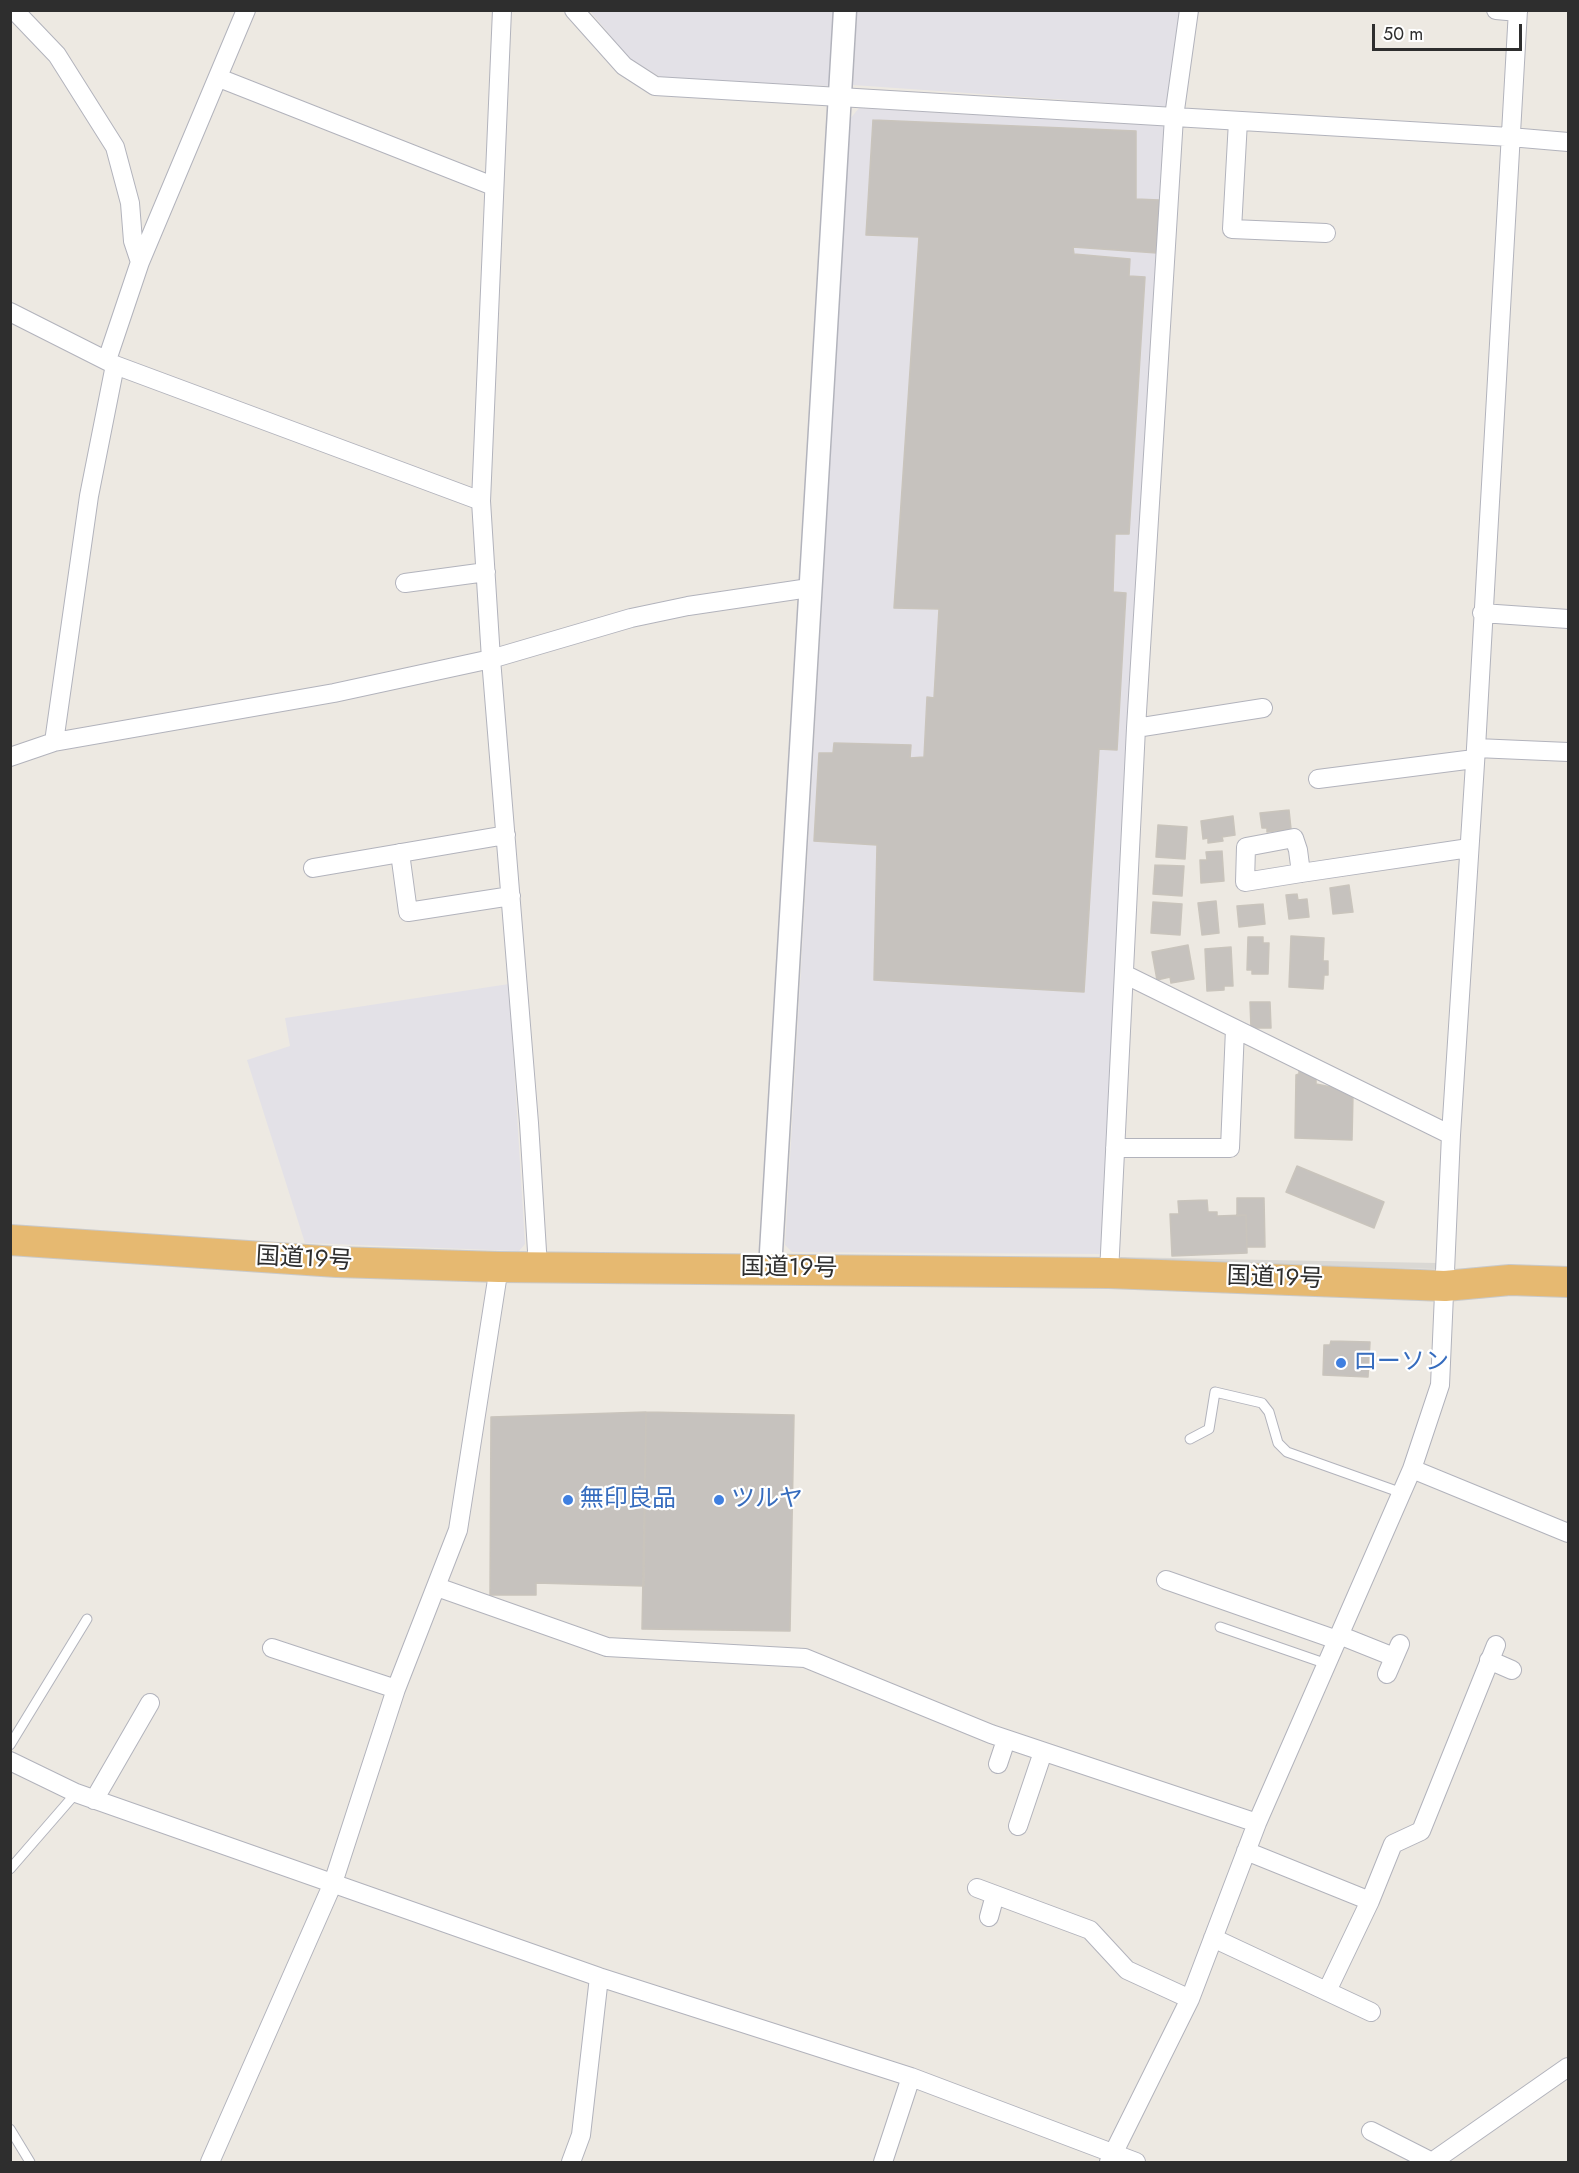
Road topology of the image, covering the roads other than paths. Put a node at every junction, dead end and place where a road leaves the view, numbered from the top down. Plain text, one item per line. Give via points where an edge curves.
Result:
1 (14, 10) edge
2 (246, 10) edge
3 (502, 10) edge
4 (574, 10) edge
5 (845, 10) edge
6 (1189, 10) edge
7 (1496, 10) edge
8 (1518, 11) edge
9 (219, 78) junction
10 (840, 97) junction
11 (1174, 117) junction
12 (1238, 121) junction
13 (1510, 137) junction
14 (1569, 142) edge
15 (493, 186) junction
16 (1326, 233) dead end
17 (140, 262) junction
18 (10, 312) edge
19 (111, 362) junction
20 (481, 501) junction
21 (486, 572) junction
22 (405, 583) dead end
23 (809, 588) junction
24 (1482, 614) junction
25 (1569, 619) edge
26 (491, 659) junction
27 (1263, 708) dead end
28 (1136, 728) junction
29 (54, 742) junction
30 (1569, 752) edge
31 (1475, 754) junction
32 (10, 757) edge
33 (1318, 779) dead end
34 (506, 836) junction
35 (1469, 848) junction
36 (400, 854) junction
37 (313, 868) dead end
38 (1301, 873) dead end
39 (511, 896) junction
40 (1124, 974) junction
41 (1235, 1029) junction
42 (1451, 1135) junction
43 (1115, 1148) junction
44 (10, 1240) edge
45 (499, 1267) junction
46 (538, 1267) junction
47 (770, 1269) junction
48 (1109, 1273) junction
49 (1569, 1282) edge
50 (1445, 1286) junction
51 (1190, 1439) dead end
52 (1412, 1469) junction
53 (1402, 1493) junction
54 (1569, 1533) edge
55 (1166, 1580) dead end
56 (437, 1587) junction
57 (87, 1619) dead end
58 (1220, 1627) dead end
59 (1338, 1637) junction
60 (272, 1647) dead end
61 (1394, 1658) dead end
62 (1327, 1664) junction
63 (1512, 1670) dead end
64 (396, 1689) junction
65 (150, 1703) dead end
66 (1006, 1740) junction
67 (10, 1745) edge
68 (1043, 1752) junction
69 (10, 1761) edge
70 (998, 1764) dead end
71 (76, 1793) junction
72 (94, 1800) junction
73 (1257, 1823) junction
74 (1018, 1826) dead end
75 (1246, 1851) junction
76 (10, 1869) edge
77 (333, 1883) junction
78 (977, 1888) dead end
79 (995, 1895) junction
80 (1371, 1901) junction
81 (989, 1917) dead end
82 (1213, 1938) junction
83 (599, 1977) junction
84 (1327, 1991) junction
85 (1190, 1999) junction
86 (1371, 2012) dead end
87 (1569, 2067) edge
88 (911, 2077) junction
89 (10, 2129) edge
90 (1371, 2131) dead end
91 (1110, 2158) edge
92 (30, 2163) edge
93 (210, 2163) edge
94 (571, 2163) edge
95 (883, 2163) edge
96 (1136, 2163) edge
97 (1432, 2163) edge

1 - 17 street via 57,55 115,147
2 - 9 street
3 - 15 street
4 - 10 street via 624,66 655,86
5 - 10 street
6 - 11 street
7 - 8 street
8 - 13 street
9 - 15 street
9 - 17 street
10 - 11 street
10 - 23 street
11 - 12 street
11 - 28 street
12 - 13 street
12 - 16 street via 1232,229
13 - 14 street
13 - 24 street
15 - 20 street
17 - 19 street
18 - 19 street
19 - 20 street
19 - 29 street
20 - 21 street
21 - 22 street
21 - 26 street
23 - 26 street via 631,618
23 - 47 street
24 - 25 street
24 - 31 street
26 - 29 street via 334,693
26 - 34 street
27 - 28 street
28 - 40 street
29 - 32 street
30 - 31 street
31 - 33 street
31 - 35 street
34 - 36 street
34 - 39 street
35 - 38 street
35 - 42 street
36 - 37 street
36 - 39 street via 408,912
39 - 46 street
40 - 41 street
40 - 43 street
41 - 42 street
41 - 43 street via 1230,1148
42 - 50 street
43 - 48 street
44 - 45 highway, 国道19号 via 337,1262
45 - 46 highway, 国道19号
45 - 56 street via 458,1530
46 - 47 highway, 国道19号
47 - 48 highway, 国道19号
48 - 50 highway, 国道19号
49 - 50 highway, 国道19号 via 1510,1280
50 - 52 street via 1440,1385
51 - 53 lane via 1209,1429 1215,1392 1262,1403 1269,1412 1278,1443 1287,1452
52 - 53 street
52 - 54 street
53 - 59 street
55 - 59 street
56 - 64 street
56 - 66 street via 607,1647 805,1658
57 - 67 lane
58 - 62 lane
59 - 61 street
59 - 62 street
60 - 64 street
62 - 73 street
63 - 80 street via 1493,1653 1421,1831 1393,1844
64 - 77 street
65 - 72 street
66 - 68 street
66 - 70 street
68 - 73 street
68 - 74 street
69 - 71 street
71 - 72 street
71 - 76 lane
72 - 77 street
73 - 75 street
75 - 80 street
75 - 82 street
77 - 83 street
77 - 93 street
78 - 79 street
79 - 81 street
79 - 85 street via 1090,1930 1127,1971
80 - 84 street
82 - 84 street
82 - 85 street
83 - 88 street
83 - 94 street via 581,2135
84 - 86 street
85 - 91 street
87 - 97 street
88 - 91 street
88 - 95 street
89 - 92 lane
90 - 97 street
91 - 96 street

